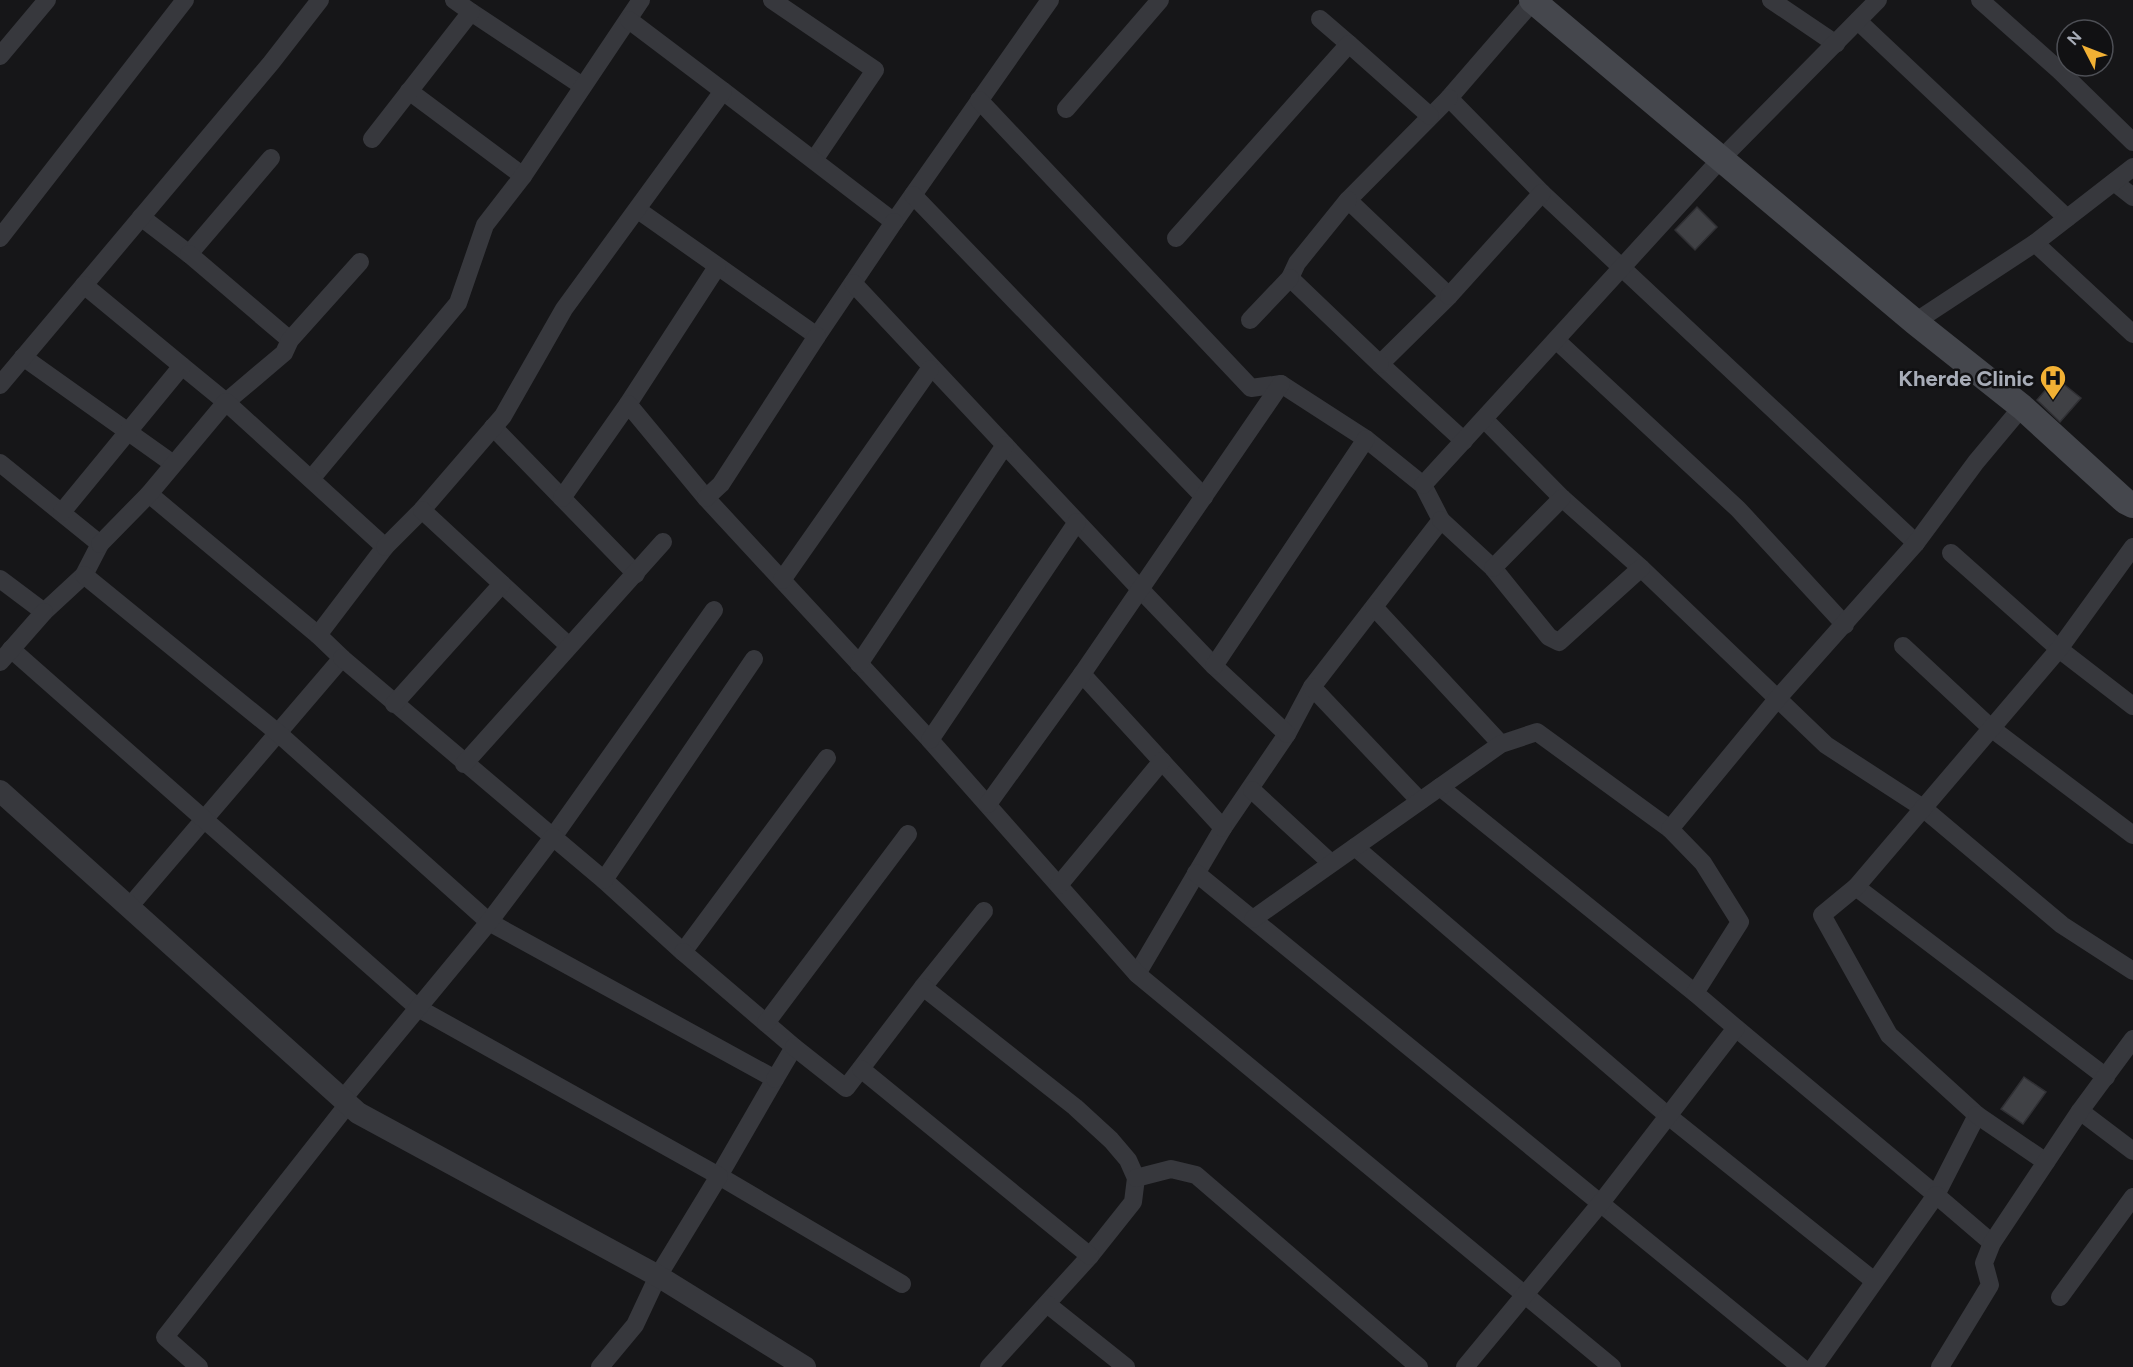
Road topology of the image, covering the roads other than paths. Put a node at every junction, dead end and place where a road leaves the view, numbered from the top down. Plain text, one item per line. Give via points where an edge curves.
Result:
1 (47, 0) edge
2 (185, 0) edge
3 (320, 0) edge
4 (454, 0) edge
5 (641, 0) edge
6 (772, 0) edge
7 (1050, 0) edge
8 (1160, 0) edge
9 (1532, 0) edge
10 (1771, 0) edge
11 (1878, 0) edge
12 (1980, 0) edge
13 (471, 12) junction
14 (1320, 19) dead end
15 (629, 20) junction
16 (1858, 21) junction
17 (1349, 44) junction
18 (1836, 44) junction
19 (0, 56) edge
20 (581, 86) junction
21 (409, 91) junction
22 (723, 91) junction
23 (1449, 98) junction
24 (979, 100) junction
25 (1066, 109) dead end
26 (1430, 116) junction
27 (372, 139) dead end
28 (2133, 142) edge
29 (271, 158) dead end
30 (814, 160) junction
31 (1720, 160) junction
32 (2133, 167) edge
33 (523, 176) junction
34 (2114, 182) junction
35 (1542, 193) junction
36 (913, 195) junction
37 (2133, 197) edge
38 (1348, 200) junction
39 (638, 210) junction
40 (141, 217) junction
41 (2067, 218) junction
42 (894, 222) junction
43 (0, 238) edge
44 (1176, 238) dead end
45 (2035, 243) junction
46 (189, 254) junction
47 (360, 262) dead end
48 (717, 267) junction
49 (1621, 267) junction
50 (1290, 278) junction
51 (853, 284) junction
52 (84, 285) junction
53 (1449, 296) junction
54 (1250, 320) dead end
55 (1915, 322) junction
56 (2133, 334) edge
57 (817, 336) junction
58 (290, 340) junction
59 (1556, 340) junction
60 (23, 357) junction
61 (1380, 364) junction
62 (182, 366) junction
63 (930, 369) junction
64 (1281, 384) junction
65 (0, 385) edge
66 (226, 402) junction
67 (628, 404) junction
68 (2022, 406) junction
69 (1485, 420) junction
70 (493, 427) junction
71 (129, 434) junction
72 (1366, 439) junction
73 (1464, 441) junction
74 (1005, 445) junction
75 (172, 463) junction
76 (0, 464) edge
77 (311, 479) junction
78 (1424, 485) junction
79 (149, 494) junction
80 (562, 498) junction
81 (706, 498) junction
82 (1204, 498) junction
83 (1562, 498) junction
84 (2133, 505) edge
85 (423, 510) junction
86 (62, 512) junction
87 (1441, 520) junction
88 (1077, 522) junction
89 (663, 542) dead end
90 (1916, 543) junction
91 (100, 544) junction
92 (386, 547) junction
93 (2133, 547) edge
94 (1951, 554) dead end
95 (1493, 568) junction
96 (1641, 568) junction
97 (636, 573) junction
98 (84, 575) junction
99 (0, 579) edge
100 (782, 580) junction
101 (502, 584) junction
102 (1140, 589) junction
103 (1374, 607) junction
104 (714, 610) dead end
105 (44, 612) junction
106 (1845, 625) junction
107 (318, 635) junction
108 (569, 646) junction
109 (1903, 646) dead end
110 (2059, 649) junction
111 (6, 656) edge
112 (342, 658) junction
113 (754, 659) dead end
114 (859, 664) junction
115 (1214, 666) junction
116 (1082, 674) junction
117 (1312, 687) junction
118 (1778, 698) junction
119 (394, 704) junction
120 (2133, 706) edge
121 (1991, 728) junction
122 (278, 733) junction
123 (1287, 734) junction
124 (930, 740) junction
125 (1501, 744) junction
126 (827, 758) dead end
127 (1162, 761) junction
128 (464, 764) junction
129 (1440, 787) junction
130 (1252, 790) junction
131 (0, 791) edge
132 (1420, 801) junction
133 (988, 804) junction
134 (1923, 808) junction
135 (205, 818) junction
136 (1224, 828) junction
137 (1670, 829) junction
138 (908, 834) dead end
139 (2133, 835) edge
140 (553, 837) junction
141 (1355, 847) junction
142 (1331, 863) junction
143 (1196, 873) junction
144 (604, 880) junction
145 (1059, 885) junction
146 (1856, 887) junction
147 (130, 906) junction
148 (984, 911) dead end
149 (1253, 919) junction
150 (489, 922) junction
151 (682, 952) junction
152 (2133, 971) edge
153 (1137, 974) junction
154 (923, 987) junction
155 (1695, 993) junction
156 (418, 1008) junction
157 (766, 1023) junction
158 (1736, 1028) junction
159 (2133, 1041) edge
160 (794, 1047) junction
161 (861, 1070) junction
162 (2106, 1077) junction
163 (775, 1079) junction
164 (345, 1102) junction
165 (2080, 1111) junction
166 (1667, 1115) junction
167 (1977, 1115) junction
168 (2133, 1150) edge
169 (2046, 1162) junction
170 (718, 1176) junction
171 (1136, 1178) junction
172 (1936, 1195) junction
173 (2133, 1197) edge
174 (1599, 1203) junction
175 (1992, 1243) junction
176 (1090, 1256) junction
177 (658, 1276) junction
178 (1873, 1280) junction
179 (902, 1284) dead end
180 (1524, 1296) junction
181 (2060, 1297) dead end
182 (1047, 1304) junction
183 (199, 1367) edge
184 (600, 1367) edge
185 (803, 1367) edge
186 (989, 1367) edge
187 (1126, 1367) edge
188 (1419, 1367) edge
189 (1465, 1367) edge
190 (1612, 1367) edge
191 (1801, 1367) edge
192 (1814, 1367) edge
193 (1940, 1367) edge

1 - 19 street
2 - 43 street
3 - 40 street
4 - 13 street
5 - 15 street
6 - 30 street via 875,70
7 - 24 street
8 - 25 street
9 - 23 street
9 - 31 main road
10 - 18 street
11 - 16 street
12 - 28 street
13 - 20 street
13 - 21 street
14 - 17 street
15 - 20 street
15 - 22 street
16 - 18 street
16 - 41 street
17 - 26 street
17 - 44 street
18 - 31 street
20 - 33 street
21 - 27 street
21 - 33 street
22 - 30 street
22 - 39 street
23 - 26 street
23 - 35 street
24 - 36 street
24 - 64 street via 1251,388
26 - 38 street
29 - 46 street
30 - 42 street
31 - 49 street
31 - 55 main road
32 - 34 street
33 - 77 street via 485,225 458,303
34 - 37 street
34 - 41 street
35 - 49 street
35 - 53 street
36 - 42 street
36 - 82 street
38 - 50 street
38 - 53 street
39 - 48 street
39 - 70 street via 564,309
40 - 46 street
40 - 52 street
41 - 45 street
42 - 51 street
45 - 55 street
45 - 56 street
46 - 58 street
47 - 58 street
48 - 57 street
48 - 67 street
49 - 59 street
49 - 90 street
50 - 54 street
50 - 61 street
51 - 57 street
51 - 63 street
52 - 60 street
52 - 62 street
53 - 61 street
55 - 68 main road
57 - 81 street via 721,484
58 - 66 street via 284,353
59 - 69 street
59 - 106 street via 1738,509
60 - 65 street
60 - 71 street
61 - 73 street
62 - 66 street
62 - 71 street
63 - 74 street
63 - 100 street
64 - 72 street
64 - 82 street
66 - 75 street
66 - 77 street
67 - 80 street
67 - 81 street
68 - 84 main road
68 - 90 street
69 - 73 street
69 - 83 street
70 - 80 street
70 - 85 street
71 - 75 street
71 - 86 street
72 - 78 street
72 - 115 street
73 - 78 street
74 - 88 street
74 - 114 street
75 - 79 street
76 - 86 street
77 - 92 street
78 - 87 street
79 - 91 street
79 - 107 street
80 - 97 street
81 - 100 street
82 - 102 street
83 - 95 street
83 - 96 street
85 - 92 street
85 - 101 street
86 - 91 street
87 - 95 street
87 - 103 street
88 - 102 street
88 - 124 street
89 - 97 street
90 - 106 street
91 - 98 street
92 - 107 street
93 - 110 street
94 - 110 street
95 - 96 street via 1549,637 1559,642
96 - 118 street
97 - 108 street
98 - 105 street
98 - 122 street
99 - 105 street
100 - 114 street
101 - 108 street
101 - 119 street
102 - 115 street
102 - 116 street
103 - 117 street
103 - 125 street
104 - 140 street
105 - 111 street
106 - 118 street
107 - 112 street
108 - 128 street
109 - 121 street
110 - 120 street
110 - 121 street
111 - 135 street
112 - 119 street
112 - 122 street
113 - 144 street
114 - 124 street
115 - 123 street
116 - 127 street
116 - 133 street
117 - 123 street
117 - 132 street
118 - 134 street via 1826,745
118 - 137 street
119 - 128 street
121 - 134 street
121 - 139 street
122 - 135 street
122 - 150 street
123 - 130 street
124 - 133 street
125 - 129 street
125 - 137 street via 1537,732
126 - 151 street
127 - 136 street
127 - 145 street
128 - 140 street
129 - 132 street
129 - 155 street
130 - 136 street
130 - 142 street
131 - 147 street
132 - 141 street
133 - 145 street
134 - 146 street
134 - 152 street via 2062,925
135 - 147 street
135 - 156 street
136 - 143 street
137 - 155 street via 1702,863 1740,922
138 - 157 street
140 - 144 street
140 - 150 street
141 - 142 street
141 - 166 street
142 - 149 street
143 - 149 street
143 - 153 street
144 - 151 street
145 - 153 street
146 - 162 street
146 - 167 street via 1822,915 1889,1035
147 - 164 street
148 - 154 street
149 - 174 street
150 - 156 street
150 - 163 street
151 - 157 street
153 - 180 street
154 - 161 street
154 - 171 street via 1075,1107 1111,1140 1128,1160
155 - 158 street
156 - 164 street
156 - 170 street
157 - 160 street
158 - 166 street
158 - 172 street
159 - 162 street
160 - 161 street via 846,1088
160 - 163 street
161 - 176 street
162 - 165 street
163 - 170 street
164 - 177 street via 358,1113
164 - 183 street via 165,1336
165 - 168 street
165 - 169 street
166 - 174 street
166 - 178 street
167 - 169 street
167 - 172 street
169 - 175 street
170 - 177 street
170 - 179 street
171 - 176 street via 1133,1202
171 - 188 street via 1171,1169 1196,1175
172 - 175 street
172 - 178 street
173 - 181 street
174 - 180 street
174 - 191 street
175 - 193 street via 1984,1263 1990,1285
176 - 182 street
177 - 184 street via 635,1325
177 - 185 street
178 - 192 street
180 - 189 street
180 - 190 street
182 - 186 street
182 - 187 street

